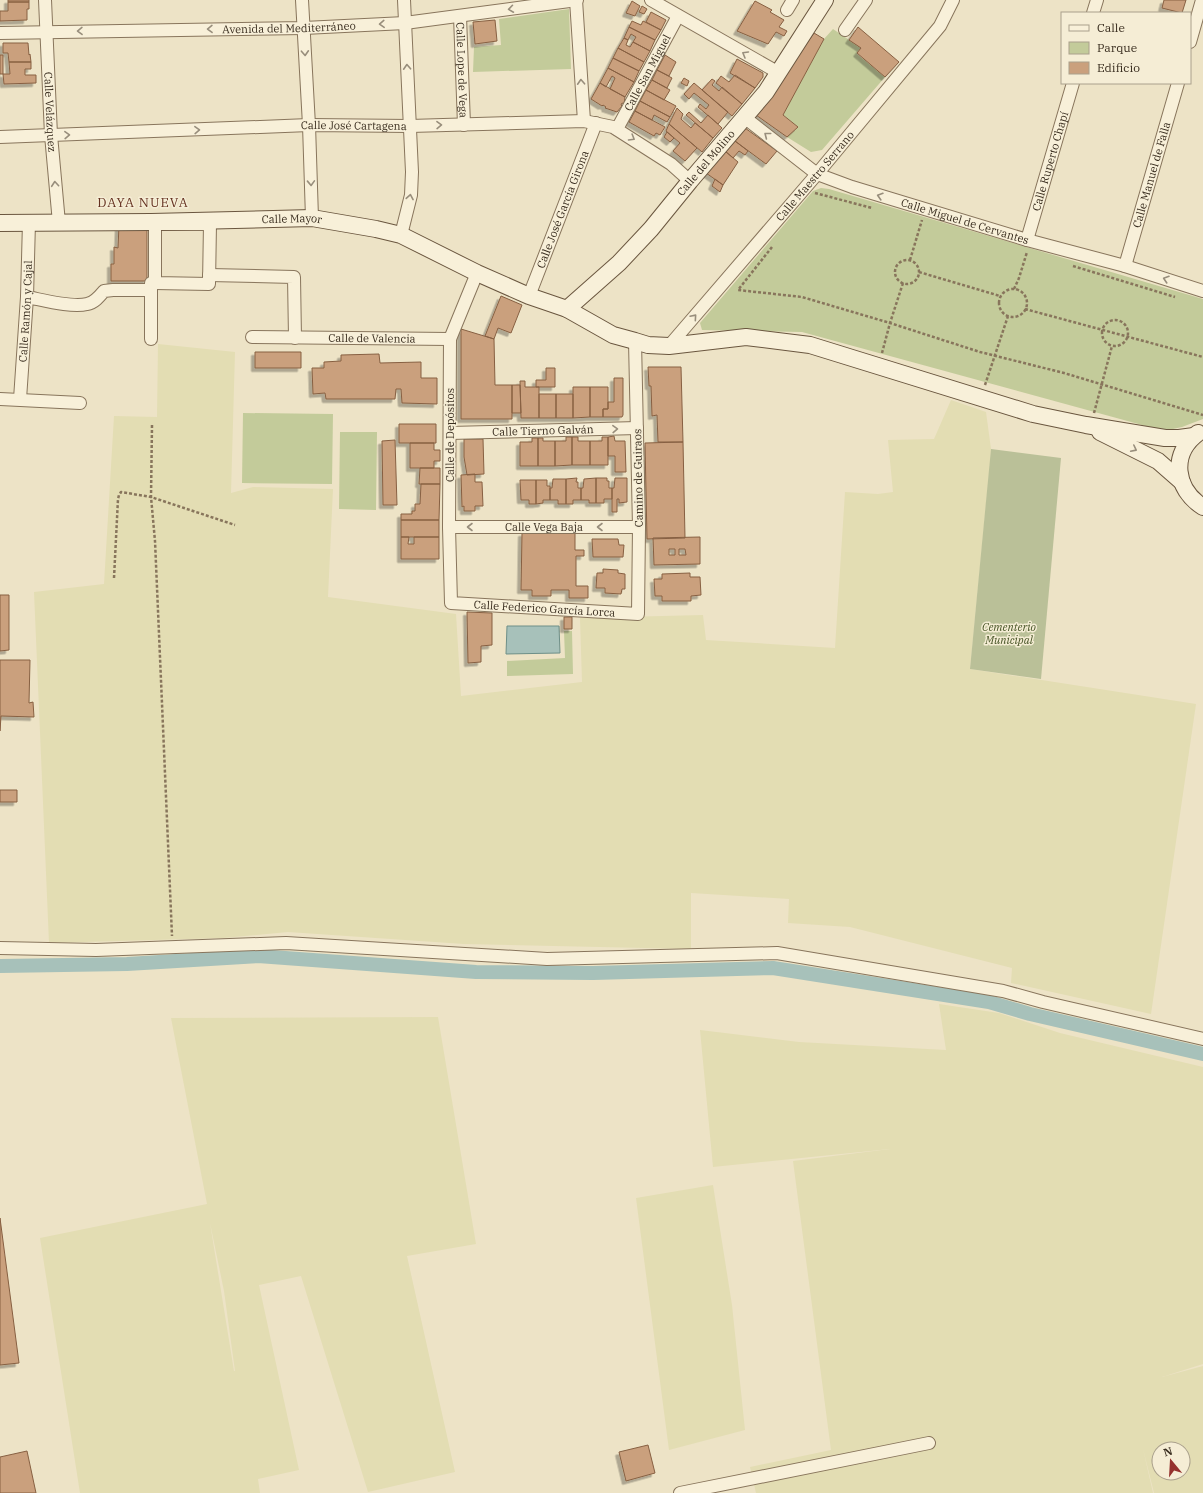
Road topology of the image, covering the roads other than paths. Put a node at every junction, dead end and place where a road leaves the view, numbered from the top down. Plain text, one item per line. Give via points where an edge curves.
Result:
1 (45, 0) edge
2 (302, 0) edge
3 (404, 0) edge
4 (577, 0) edge
5 (651, 0) edge
6 (825, 0) edge
7 (866, 0) edge
8 (953, 0) edge
9 (1097, 0) edge
10 (1202, 0) edge
11 (1093, 12) edge
12 (460, 16) junction
13 (678, 16) junction
14 (405, 23) junction
15 (304, 28) junction
16 (845, 30) dead end
17 (45, 32) junction
18 (0, 33) edge
19 (1191, 38) edge
20 (779, 73) junction
21 (1073, 84) edge
22 (1178, 84) edge
23 (744, 117) junction
24 (584, 121) junction
25 (596, 124) junction
26 (309, 125) junction
27 (464, 125) junction
28 (410, 126) junction
29 (617, 129) junction
30 (51, 135) junction
31 (0, 137) edge
32 (817, 174) junction
33 (690, 181) junction
34 (312, 218) junction
35 (29, 222) junction
36 (151, 222) junction
37 (0, 223) edge
38 (59, 223) junction
39 (402, 235) junction
40 (1027, 240) junction
41 (1125, 266) junction
42 (476, 273) junction
43 (209, 275) junction
44 (151, 290) junction
45 (1203, 291) edge
46 (529, 296) junction
47 (27, 297) junction
48 (566, 309) junction
49 (252, 337) dead end
50 (295, 338) junction
51 (151, 339) dead end
52 (450, 339) junction
53 (635, 342) junction
54 (668, 346) junction
55 (0, 399) edge
56 (20, 399) junction
57 (80, 403) dead end
58 (1090, 421) junction
59 (637, 428) junction
60 (450, 433) junction
61 (1199, 433) edge
62 (1182, 482) junction
63 (1203, 507) edge
64 (449, 527) junction
65 (639, 527) junction
66 (451, 603) joint
67 (638, 614) joint
68 (0, 948) edge
69 (1203, 1039) edge
70 (928, 1443) dead end
71 (680, 1493) edge

1 - 17 street, Calle Velázquez
2 - 15 street
3 - 14 street
4 -> 12 street, Avenida del Mediterráneo
24 -> 4 street
5 - 13 street
6 - 20 street, Calle del Molino
7 - 16 street
8 - 32 street, Calle Maestro Serrano via 940,26
9 - 11 street
10 - 19 street
12 - 14 street, Avenida del Mediterráneo
12 - 27 street, Calle Lope de Vega
20 -> 13 street
13 - 29 street, Calle San Miguel
14 -> 15 street, Avenida del Mediterráneo
28 -> 14 street
15 -> 17 street, Avenida del Mediterráneo
15 -> 26 street
17 - 18 street, Avenida del Mediterráneo
17 - 30 street, Calle Velázquez
20 - 23 street, Calle del Molino
21 - 40 street, Calle Ruperto Chapí
22 - 41 street, Calle Manuel de Falla
32 -> 23 street, Calle Miguel de Cervantes
23 - 33 street, Calle del Molino
24 - 25 street, Calle José Cartagena
24 - 27 street, Calle José Cartagena
25 - 29 street, Calle José Cartagena
25 - 46 street, Calle José García Girona
26 - 28 street, Calle José Cartagena
30 -> 26 street, Calle José Cartagena
26 -> 34 street
28 -> 27 street, Calle José Cartagena
39 -> 28 street via 412,172
29 -> 33 street, Calle José Cartagena via 671,164
30 - 31 street, Calle José Cartagena
38 -> 30 street, Calle Velázquez
40 -> 32 street, Calle Miguel de Cervantes
54 -> 32 street, Calle Maestro Serrano
33 - 48 street, Calle del Molino via 619,264
34 - 36 street, Calle Mayor
34 - 39 street, Calle Mayor
35 - 37 street, Calle Mayor
35 - 38 street, Calle Mayor
35 - 47 street, Calle Ramón y Cajal
36 - 38 street, Calle Mayor
36 - 44 street
39 - 42 street, Calle Mayor
40 - 41 street, Calle Miguel de Cervantes
45 -> 41 street, Calle Miguel de Cervantes
42 - 46 street, Calle Mayor
42 - 52 street, Calle de Depósitos
43 - 43 street via 210,224 156,224 155,283 209,284
43 - 50 street via 294,277
44 - 47 street via 104,291 97,300 75,305
44 - 51 street
46 - 48 street, Calle Mayor
47 - 56 street, Calle Ramón y Cajal
48 - 53 street, Calle Mayor via 613,335
49 - 50 street, Calle de Valencia
50 - 52 street, Calle de Valencia
52 - 60 street, Calle de Depósitos
53 - 54 street, Calle Mayor
53 - 59 street, Camino de Guiraos
54 - 58 street, Calle Mayor via 746,337 810,346 1032,414
55 - 56 street
56 - 57 street
58 - 61 street via 1165,438 1179,438
58 -> 62 street via 1158,461
60 -> 59 street, Calle Tierno Galván
59 - 65 street, Camino de Guiraos
60 - 64 street, Calle de Depósitos
61 - 62 street via 1186,446 1181,457
62 - 63 street via 1186,492
65 -> 64 street, Calle Vega Baja
64 - 66 street, Calle de Depósitos
65 - 67 street, Camino de Guiraos
66 - 67 street, Calle Federico García Lorca
68 - 69 street via 96,950 286,943 547,958 777,953 1003,991
70 - 71 street

